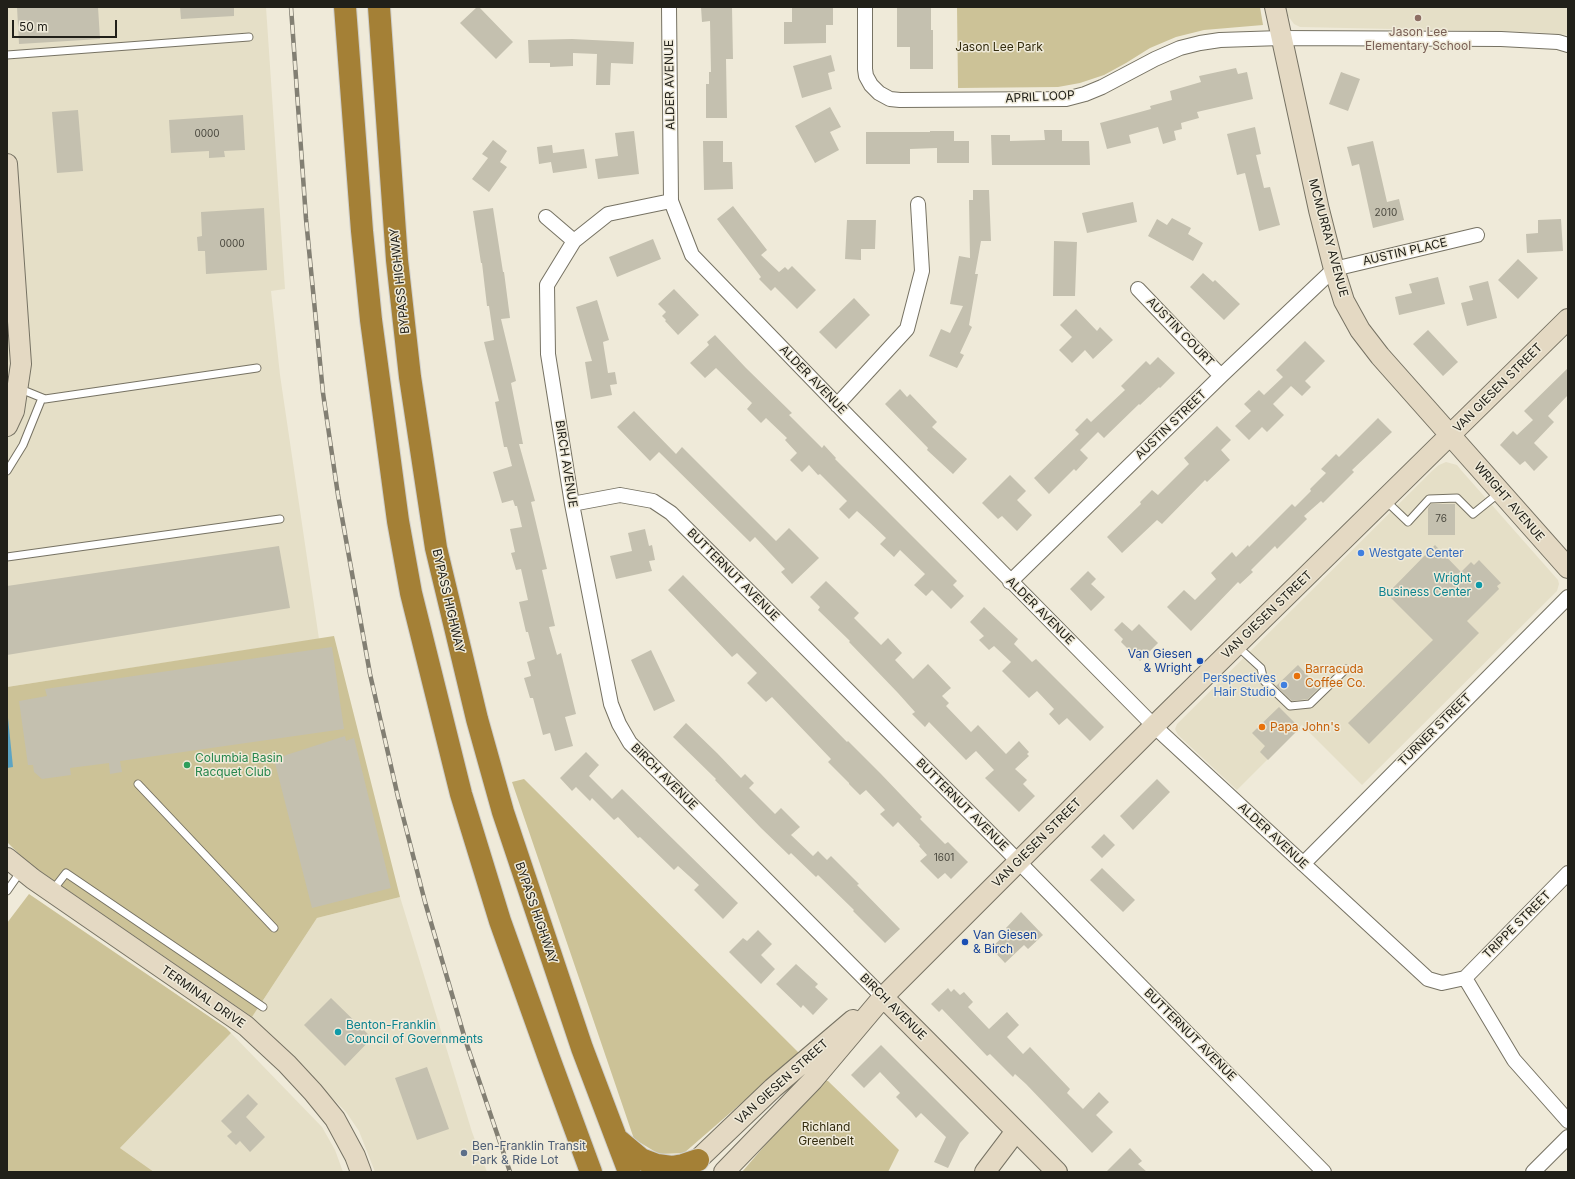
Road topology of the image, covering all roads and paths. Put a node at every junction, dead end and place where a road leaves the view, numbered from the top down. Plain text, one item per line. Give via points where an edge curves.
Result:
1 (345, 7) edge
2 (379, 7) edge
3 (669, 7) edge
4 (865, 7) edge
5 (1275, 7) edge
6 (249, 37) dead end
7 (1281, 38) junction
8 (1568, 45) edge
9 (7, 55) edge
10 (7, 164) edge
11 (671, 201) junction
12 (918, 204) dead end
13 (546, 217) dead end
14 (1476, 235) dead end
15 (574, 240) junction
16 (1334, 269) junction
17 (1138, 288) dead end
18 (11, 292) edge
19 (1568, 319) edge
20 (257, 368) dead end
21 (1221, 376) junction
22 (13, 398) edge
23 (42, 398) junction
24 (836, 405) junction
25 (7, 426) edge
26 (1450, 436) junction
27 (7, 471) edge
28 (1500, 492) junction
29 (1385, 500) junction
30 (572, 504) junction
31 (280, 519) dead end
32 (7, 557) edge
33 (1568, 568) edge
34 (1010, 582) junction
35 (1568, 597) edge
36 (1236, 645) junction
37 (1346, 669) dead end
38 (1154, 726) junction
39 (138, 784) dead end
40 (1019, 862) junction
41 (14, 864) edge
42 (1303, 864) junction
43 (1568, 873) edge
44 (7, 891) edge
45 (51, 892) junction
46 (274, 928) dead end
47 (1465, 978) junction
48 (883, 997) junction
49 (263, 1007) dead end
50 (1568, 1120) edge
51 (1016, 1132) junction
52 (615, 1137) junction
53 (1568, 1137) edge
54 (692, 1166) edge
55 (361, 1172) edge
56 (591, 1172) edge
57 (629, 1172) edge
58 (724, 1172) edge
59 (985, 1172) edge
60 (1057, 1172) edge
61 (1324, 1172) edge
62 (1532, 1172) edge

1 - 56 highway via 371,320 398,521 411,593 461,794 500,921
2 - 52 highway, BYPASS HIGHWAY via 397,260 410,377 436,548 477,719 503,812
3 - 11 street, ALDER AVENUE
4 - 7 street, APRIL LOOP via 866,76 879,93 900,100 1066,98 1102,88 1180,48 1220,40
5 - 7 street, MCMURRAY AVENUE
6 - 9 lane
7 - 8 street, APRIL LOOP via 1501,39 1558,42
7 - 16 street, MCMURRAY AVENUE
10 - 18 street
11 - 15 street, BIRCH AVENUE via 608,214
11 - 24 street, ALDER AVENUE via 692,255
12 - 24 street via 922,271 907,329
13 - 15 street
14 - 16 street, AUSTIN PLACE
15 - 30 street, BIRCH AVENUE via 547,285 548,354
16 - 21 street, AUSTIN STREET
16 - 26 street, MCMURRAY AVENUE via 1344,301 1360,330
17 - 21 street, AUSTIN COURT
18 - 22 street via 21,364
19 - 26 street, VAN GIESEN STREET
20 - 23 lane
21 - 34 street, AUSTIN STREET
22 - 23 lane
22 - 25 street via 14,411
23 - 27 lane via 23,445
24 - 34 street, ALDER AVENUE
26 - 28 street, WRIGHT AVENUE
26 - 29 street, VAN GIESEN STREET
28 - 29 lane via 1473,514 1457,498 1429,499 1408,522
28 - 33 street, WRIGHT AVENUE
29 - 36 street, VAN GIESEN STREET
30 - 40 street, BUTTERNUT AVENUE via 620,494 653,501 671,513
30 - 48 street, BIRCH AVENUE via 611,704 630,743
31 - 32 lane
34 - 38 street, ALDER AVENUE
35 - 42 street, TURNER STREET
36 - 37 lane via 1261,668 1264,681 1290,706 1310,704
36 - 38 street, VAN GIESEN STREET
38 - 40 street, VAN GIESEN STREET
38 - 42 street, ALDER AVENUE
39 - 46 lane
40 - 48 street, VAN GIESEN STREET
40 - 61 street, BUTTERNUT AVENUE
41 - 44 lane
41 - 45 street, TERMINAL DRIVE
42 - 47 street, ALDER AVENUE via 1428,979 1442,983
43 - 47 street, TRIPPE STREET
45 - 49 lane via 66,873
45 - 55 street, TERMINAL DRIVE via 246,1026 287,1064 335,1119
47 - 50 street via 1514,1060
48 - 51 street, BIRCH AVENUE
48 - 54 street, VAN GIESEN STREET via 779,1083
48 - 58 street, VAN GIESEN STREET via 813,1080
51 - 59 street
51 - 60 street, BIRCH AVENUE
52 - 54 highway via 641,1159 650,1163 672,1167
52 - 57 highway, BYPASS HIGHWAY
53 - 62 street

